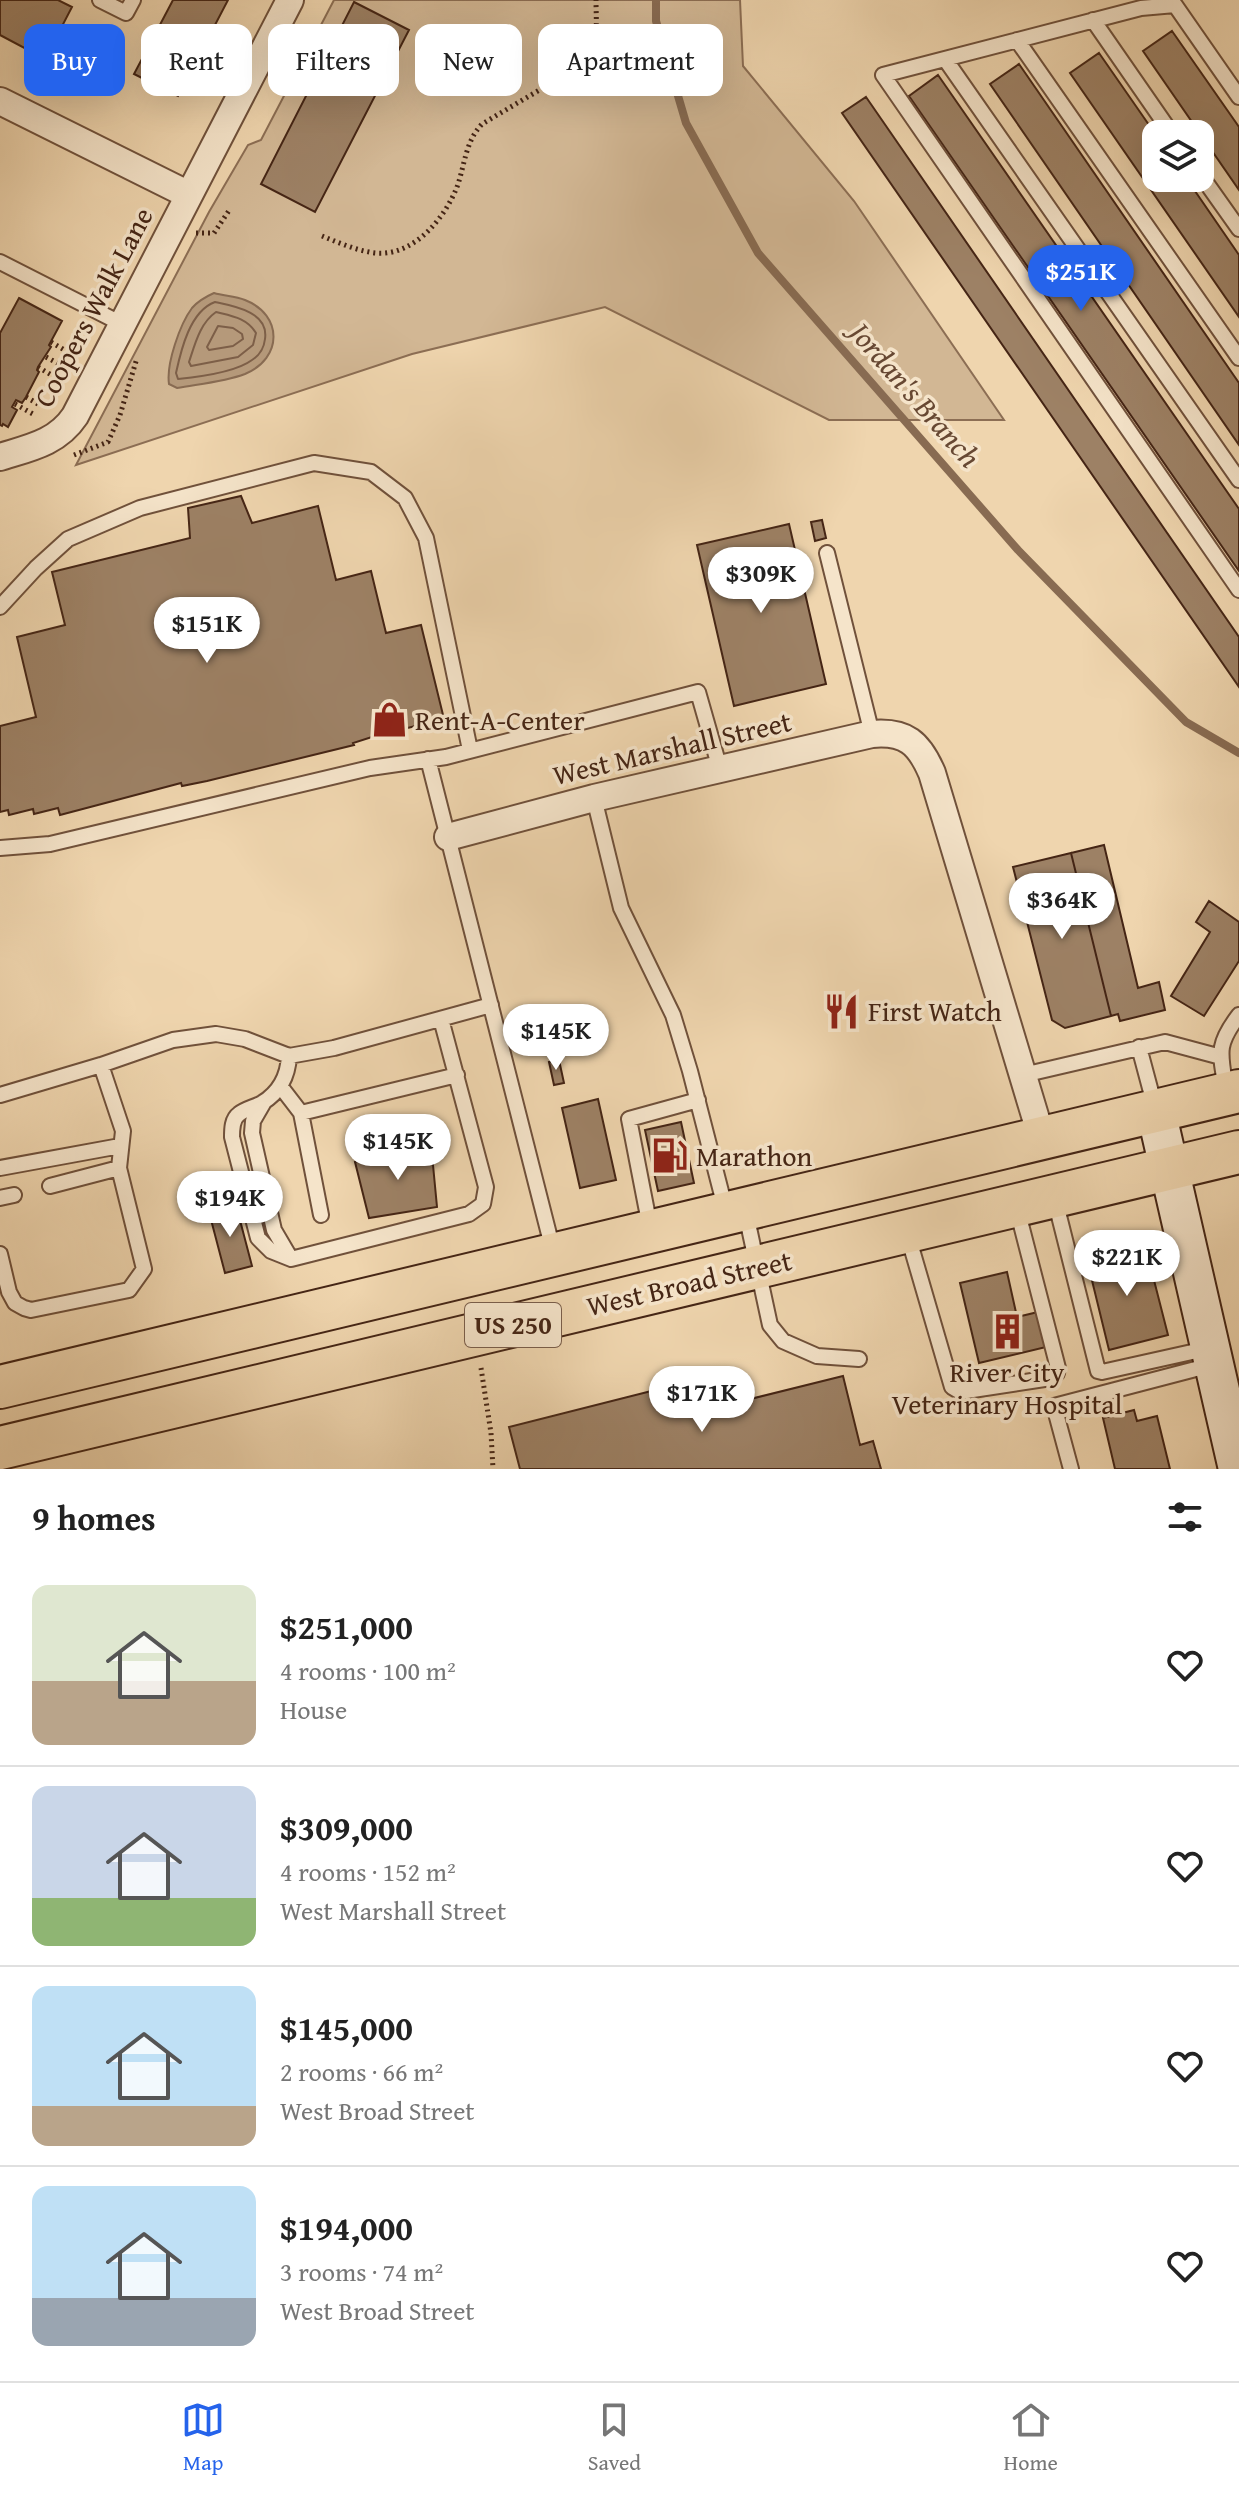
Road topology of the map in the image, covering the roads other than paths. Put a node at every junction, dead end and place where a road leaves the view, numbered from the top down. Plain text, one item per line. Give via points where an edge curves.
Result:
1 (100, 0) edge
2 (133, 0) edge
3 (290, 0) edge
4 (1093, 20) junction
5 (1017, 40) junction
6 (945, 59) junction
7 (1239, 97) edge
8 (0, 101) edge
9 (1162, 120) edge
10 (1213, 192) edge
11 (189, 195) junction
12 (1239, 229) edge
13 (2, 268) edge
14 (122, 324) junction
15 (1239, 358) edge
16 (0, 457) edge
17 (1239, 480) edge
18 (827, 553) dead end
19 (1239, 590) edge
20 (0, 607) edge
21 (872, 734) junction
22 (470, 750) junction
23 (428, 759) junction
24 (720, 769) junction
25 (594, 798) junction
26 (448, 837) junction
27 (0, 848) edge
28 (491, 1005) junction
29 (1239, 1015) edge
30 (441, 1019) junction
31 (1139, 1047) junction
32 (289, 1056) junction
33 (101, 1065) junction
34 (457, 1075) junction
35 (1023, 1075) junction
36 (1229, 1081) edge
37 (281, 1087) junction
38 (0, 1095) edge
39 (698, 1100) junction
40 (1156, 1111) junction
41 (301, 1113) junction
42 (1042, 1139) junction
43 (120, 1146) junction
44 (1239, 1152) edge
45 (0, 1168) edge
46 (119, 1168) junction
47 (1169, 1169) junction
48 (50, 1186) dead end
49 (1035, 1201) junction
50 (736, 1212) junction
51 (321, 1215) dead end
52 (651, 1232) junction
53 (907, 1232) junction
54 (0, 1254) edge
55 (554, 1255) junction
56 (758, 1268) junction
57 (1213, 1356) junction
58 (859, 1359) dead end
59 (0, 1387) edge
60 (0, 1448) edge
61 (1071, 1469) edge
62 (1238, 1469) edge

1 - 2 lane via 126,13
3 - 11 street, Coopers Walk Lane
4 - 5 lane
4 - 7 lane via 1175,5
4 - 9 lane
5 - 6 lane
5 - 15 lane
6 - 17 lane
6 - 19 lane via 883,75
8 - 11 street
10 - 12 lane
11 - 14 street, Coopers Walk Lane
13 - 14 lane
14 - 16 street, Coopers Walk Lane via 68,426 50,441
18 - 21 lane
20 - 22 lane via 68,539 140,508 314,463 371,472 405,498 426,538
21 - 24 street, West Marshall Street
21 - 35 street, West Marshall Street via 910,740 926,759
22 - 23 lane
22 - 24 lane via 698,692
23 - 26 lane
23 - 27 lane via 50,844
24 - 25 street, West Marshall Street
25 - 26 street, West Marshall Street
25 - 39 lane via 621,908 673,1015
26 - 28 lane
28 - 30 lane
28 - 55 lane
29 - 36 lane via 1221,1042
30 - 32 lane
30 - 34 lane
31 - 35 lane
31 - 36 lane via 1165,1042
31 - 40 lane
32 - 33 lane via 216,1034 173,1040
32 - 37 lane
33 - 38 lane
33 - 43 lane via 123,1131
34 - 37 lane via 486,1187 483,1204 469,1214 291,1259 258,1238 232,1137 238,1114
34 - 41 lane
35 - 42 street
36 - 40 main road, West Broad Street / US 250
37 - 41 lane
39 - 50 lane
39 - 52 lane via 629,1119
40 - 42 main road, West Broad Street / US 250
40 - 47 street
41 - 51 lane
42 - 50 main road, West Broad Street / US 250
43 - 45 lane
43 - 46 lane
44 - 47 main road, West Broad Street / US 250
46 - 48 lane
46 - 54 lane via 144,1269 129,1290 31,1310 15,1303
47 - 49 main road, West Broad Street / US 250
47 - 57 street
49 - 53 main road, West Broad Street / US 250
49 - 53 lane via 1058,1368 1051,1378 966,1391 952,1387
49 - 57 lane via 1098,1371
50 - 52 main road, West Broad Street / US 250
50 - 56 lane
52 - 55 main road, West Broad Street / US 250
53 - 56 main road, West Broad Street / US 250
55 - 59 main road, West Broad Street / US 250
56 - 58 lane via 770,1325 783,1341 817,1356
56 - 60 main road, West Broad Street / US 250
57 - 61 lane via 1054,1406
57 - 62 street

